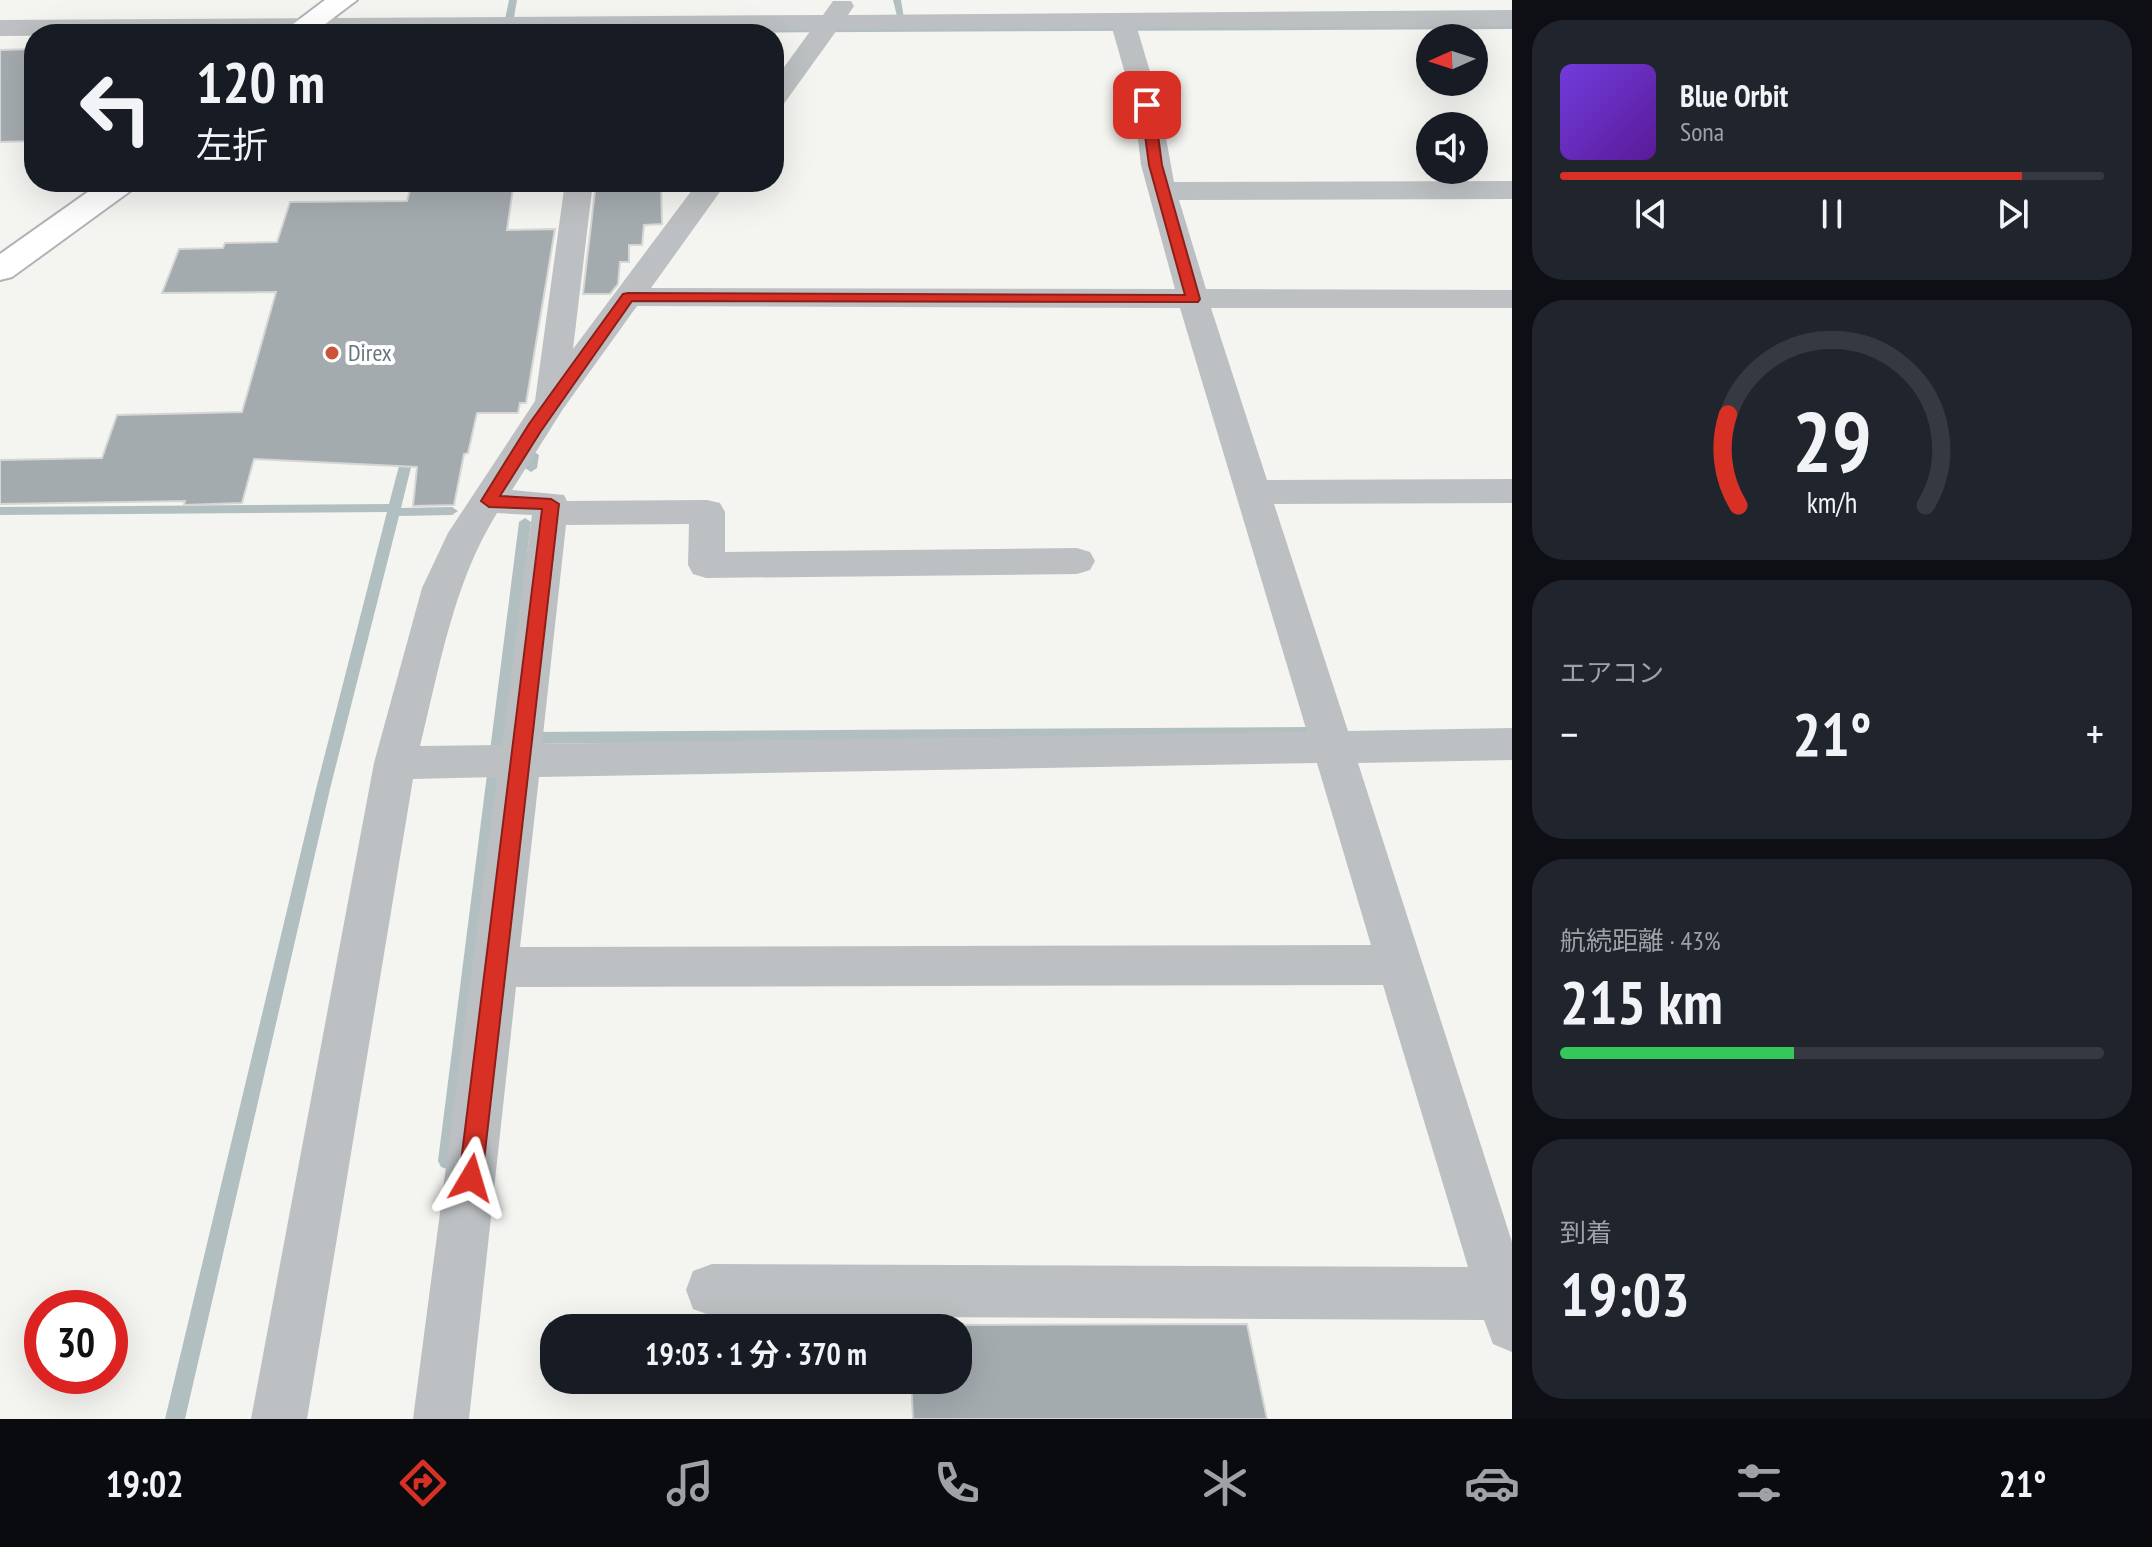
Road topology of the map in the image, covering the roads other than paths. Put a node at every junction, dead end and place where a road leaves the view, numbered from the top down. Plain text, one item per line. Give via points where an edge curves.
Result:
1 (375, 0) edge
2 (846, 0) edge
3 (1234, 10) edge
4 (1512, 18) edge
5 (322, 24) edge
6 (509, 24) edge
7 (1124, 27) junction
8 (0, 28) edge
9 (24, 28) edge
10 (784, 28) edge
11 (826, 28) junction
12 (784, 85) edge
13 (1512, 190) edge
14 (1162, 191) junction
15 (70, 192) edge
16 (108, 192) edge
17 (578, 192) edge
18 (706, 192) edge
19 (0, 241) edge
20 (0, 270) edge
21 (628, 297) junction
22 (1193, 299) junction
23 (1512, 299) edge
24 (550, 403) junction
25 (1512, 491) edge
26 (1253, 492) junction
27 (489, 501) junction
28 (550, 513) junction
29 (1077, 561) dead end
30 (1512, 744) edge
31 (1332, 745) junction
32 (513, 752) junction
33 (395, 763) junction
34 (1399, 965) junction
35 (497, 967) junction
36 (712, 1290) dead end
37 (1507, 1310) edge
38 (279, 1419) edge
39 (441, 1419) edge

1 - 5 highway
2 - 11 street
3 - 4 street
3 - 7 street
5 - 6 street
7 - 11 street
7 - 14 street via 1147,105
8 - 9 street
10 - 11 street
11 - 12 street
13 - 14 street
14 - 22 street
15 - 19 highway
16 - 20 highway
17 - 24 street
18 - 21 street
21 - 22 street
21 - 24 street
22 - 23 street
22 - 26 street
24 - 27 street
25 - 26 street
26 - 31 street
27 - 28 street via 551,504
27 - 33 street via 461,542 441,588
28 - 29 street via 707,512 706,565
28 - 32 street
30 - 31 street
31 - 32 street
31 - 34 street
32 - 33 street
32 - 35 street
33 - 38 street
34 - 35 street
34 - 37 street
35 - 39 street
36 - 37 street

